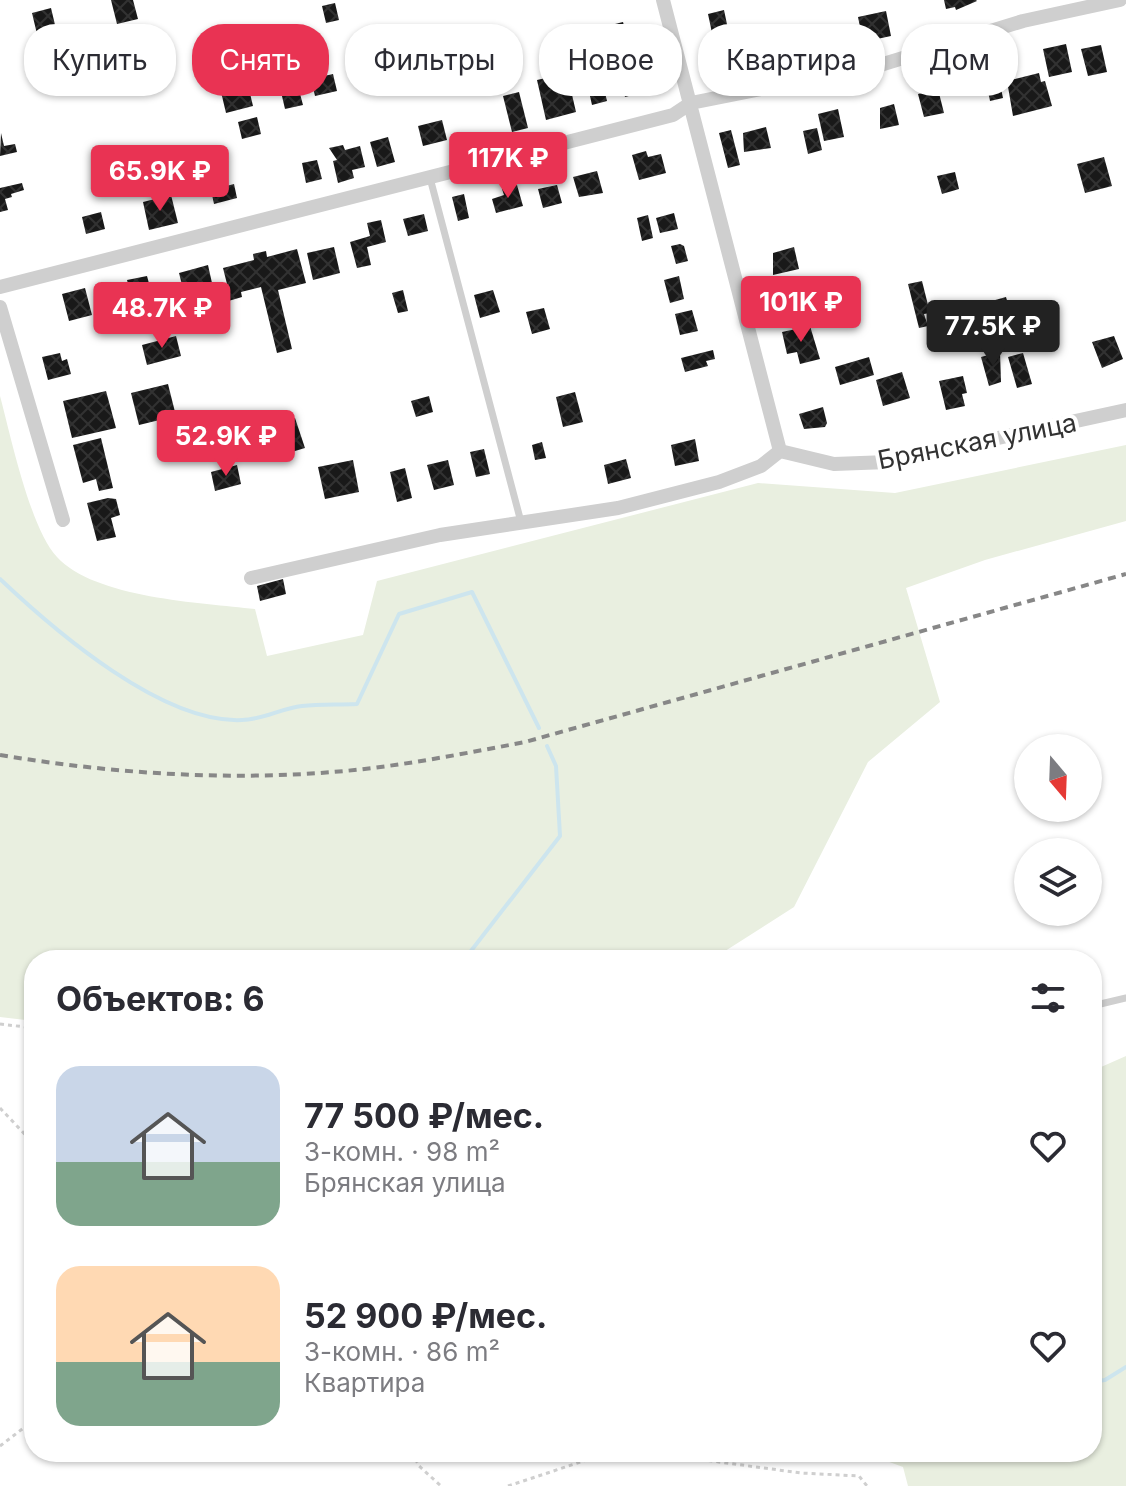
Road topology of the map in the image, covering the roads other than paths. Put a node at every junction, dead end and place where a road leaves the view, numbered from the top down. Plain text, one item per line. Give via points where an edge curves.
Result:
1 (663, 0) edge
2 (1120, 0) edge
3 (691, 103) junction
4 (430, 178) junction
5 (0, 287) edge
6 (0, 307) edge
7 (1126, 410) edge
8 (780, 451) junction
9 (63, 520) dead end
10 (521, 525) junction
11 (251, 578) dead end
12 (1126, 998) edge
13 (1102, 1004) edge

1 - 3 street
2 - 3 street via 1023,21 877,66
3 - 4 street via 673,115
3 - 8 street
4 - 5 street
4 - 10 lane
6 - 9 street
7 - 8 street, Брянская улица via 888,462 834,464
8 - 10 street via 761,466 719,482
10 - 11 street via 440,535
12 - 13 lane

